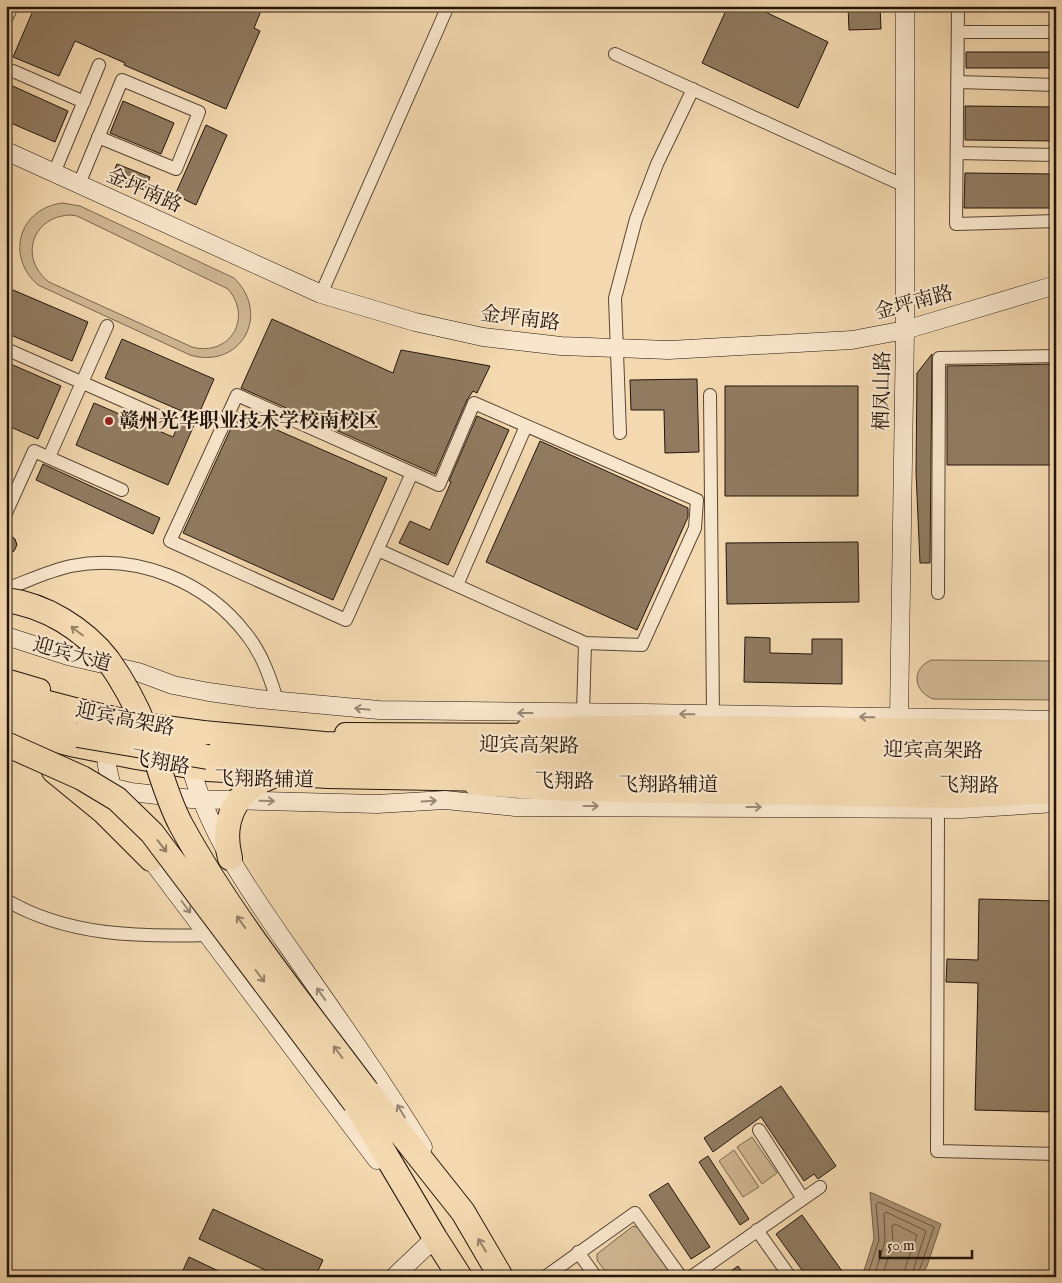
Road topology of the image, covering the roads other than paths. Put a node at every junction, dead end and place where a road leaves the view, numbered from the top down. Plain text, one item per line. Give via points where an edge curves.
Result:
1 (12, 6) edge
2 (448, 6) edge
3 (905, 6) edge
4 (958, 6) edge
5 (6, 20) edge
6 (958, 32) junction
7 (1056, 32) edge
8 (615, 54) dead end
9 (99, 65) dead end
10 (13, 71) dead end
11 (958, 82) junction
12 (1056, 85) edge
13 (693, 89) junction
14 (84, 102) junction
15 (98, 137) junction
16 (6, 151) edge
17 (957, 153) junction
18 (1056, 155) edge
19 (54, 173) junction
20 (79, 184) junction
21 (905, 186) junction
22 (1056, 221) edge
23 (1056, 285) edge
24 (321, 294) junction
25 (107, 326) dead end
26 (905, 330) junction
27 (617, 348) junction
28 (6, 349) edge
29 (1056, 356) edge
30 (82, 382) junction
31 (710, 395) dead end
32 (158, 416) dead end
33 (526, 426) junction
34 (620, 433) dead end
35 (49, 457) junction
36 (412, 473) junction
37 (122, 490) dead end
38 (6, 513) edge
39 (378, 550) junction
40 (457, 585) junction
41 (6, 590) edge
42 (938, 593) dead end
43 (6, 600) edge
44 (6, 636) edge
45 (585, 643) junction
46 (6, 679) edge
47 (6, 692) edge
48 (277, 700) junction
49 (108, 706) junction
50 (583, 713) junction
51 (713, 714) junction
52 (6, 715) edge
53 (899, 717) junction
54 (180, 719) junction
55 (1056, 720) edge
56 (6, 729) edge
57 (1056, 732) edge
58 (441, 733) junction
59 (6, 740) edge
60 (1056, 741) edge
61 (6, 744) edge
62 (1056, 752) edge
63 (105, 753) junction
64 (6, 755) edge
65 (191, 768) junction
66 (57, 773) junction
67 (276, 775) junction
68 (1056, 775) edge
69 (448, 781) junction
70 (111, 787) junction
71 (1056, 787) edge
72 (1056, 791) edge
73 (202, 799) junction
74 (238, 800) junction
75 (1056, 803) edge
76 (938, 809) junction
77 (230, 858) junction
78 (151, 859) junction
79 (6, 900) edge
80 (207, 935) junction
81 (361, 1097) junction
82 (759, 1130) dead end
83 (1056, 1154) edge
84 (820, 1187) dead end
85 (803, 1199) junction
86 (463, 1212) junction
87 (758, 1230) junction
88 (435, 1238) junction
89 (578, 1252) junction
90 (394, 1277) edge
91 (460, 1277) edge
92 (501, 1277) edge
93 (545, 1277) edge
94 (596, 1277) edge
95 (681, 1277) edge
96 (691, 1277) edge
97 (790, 1277) edge

1 - 5 street
2 - 24 street
3 - 21 street, 栖凤山路
4 - 6 street
6 - 7 street
6 - 11 street
8 - 13 street
9 - 14 street
10 - 14 street
11 - 12 street
11 - 17 street
13 - 21 street
13 - 27 street via 657,164 636,219 615,298
14 - 19 street
15 - 15 street via 122,80 199,112 176,169
15 - 20 street
16 - 19 street, 金坪南路
17 - 18 street
17 - 22 street via 956,224
19 - 20 street, 金坪南路
20 - 24 street, 金坪南路
21 - 26 street, 栖凤山路
23 - 26 street, 金坪南路
24 - 27 street, 金坪南路 via 415,322 483,337 561,346
25 - 30 street
26 - 27 street, 金坪南路 via 823,342 669,350
26 - 53 street, 栖凤山路
27 - 34 street
28 - 30 street
29 - 42 street via 939,358
30 - 32 street
30 - 35 street
31 - 51 street
33 - 36 street via 474,403 439,485
33 - 40 street
33 - 45 street via 697,500 694,528 642,644
35 - 37 street
35 - 38 street via 34,450
36 - 39 street
36 - 39 street via 237,395 170,541 346,620
39 - 40 street
40 - 45 street
41 - 48 street via 54,570 90,564 135,566 179,579 224,609 248,636 266,666
81 -> 43 highway, bridge via 201,862 165,790 145,728 127,690 107,659 79,631 55,616
44 - 48 street, 迎宾大道 via 68,656 138,672 173,685
45 - 50 street
46 - 49 main road, 迎宾大道
47 - 62 highway, 迎宾高架路, bridge via 135,724 203,734 324,744
50 -> 48 street via 379,710
49 - 54 main road
49 - 63 street
51 -> 50 street
53 -> 51 street
52 - 68 highway, 迎宾高架路, bridge via 78,735 208,757 327,766
53 - 55 street
54 - 58 main road via 324,732
54 - 65 street
56 - 63 main road, 飞翔路
57 - 58 highway via 648,727
58 - 60 main road
59 - 66 highway
61 -> 81 highway, bridge via 82,778 117,800 152,833
63 - 65 main road, 飞翔路
63 - 70 street
64 - 66 street
65 - 67 main road, 飞翔路
65 - 73 street
66 - 70 street
66 - 78 highway via 104,812
67 - 69 main road, 飞翔路
67 - 74 highway via 256,784
69 - 71 main road, 飞翔路
69 - 72 highway via 567,789 956,796
70 - 73 street, 飞翔路辅道
70 - 78 street via 121,814
73 - 74 street, 飞翔路辅道
73 - 77 street
74 -> 76 street, 飞翔路辅道 via 377,804 445,800 515,807
74 - 77 highway via 227,827
75 - 76 street, 飞翔路辅道
76 - 83 street via 937,1151
86 -> 77 street via 389,1091 265,914
78 -> 80 street
79 - 80 street via 40,917 75,928 141,935
80 - 88 street
81 - 86 highway
81 - 88 highway
82 - 85 street
84 - 85 street
85 - 87 street
92 -> 86 highway
87 - 96 street
87 - 97 street
88 - 90 street
88 - 91 highway
89 - 93 street
89 - 94 street
89 - 95 street via 635,1213

